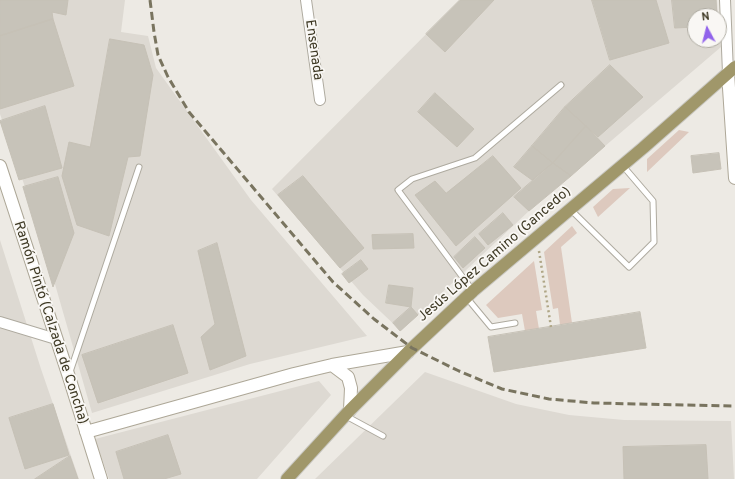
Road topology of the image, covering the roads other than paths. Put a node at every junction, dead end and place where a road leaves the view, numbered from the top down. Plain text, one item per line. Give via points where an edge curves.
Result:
1 (306, 0) edge
2 (725, 0) edge
3 (732, 70) edge
4 (561, 85) dead end
5 (320, 100) dead end
6 (622, 165) junction
7 (0, 166) edge
8 (140, 167) dead end
9 (735, 178) edge
10 (570, 209) junction
11 (469, 294) junction
12 (0, 322) edge
13 (515, 323) dead end
14 (56, 339) junction
15 (408, 352) junction
16 (332, 366) junction
17 (69, 377) junction
18 (348, 413) junction
19 (86, 432) junction
20 (383, 436) dead end
21 (101, 479) edge
22 (287, 479) edge

1 - 5 street, Ensenada
2 - 3 street
3 - 6 main road, Jesús López Camino (Gancedo)
3 - 9 street
4 - 11 lane via 475,158 412,179 398,190
6 - 10 main road, Jesús López Camino (Gancedo)
6 - 10 lane via 653,201 654,242 629,267
7 - 14 street, Ramón Pintó (Calzada de Concha)
8 - 17 lane
10 - 11 main road, Jesús López Camino (Gancedo)
11 - 13 lane via 491,328
11 - 15 main road, Jesús López Camino (Gancedo)
12 - 14 street
14 - 17 street, Ramón Pintó (Calzada de Concha)
15 - 16 street
15 - 18 main road, Jesús López Camino (Gancedo)
16 - 18 street via 348,377 352,388
16 - 19 street via 294,374
17 - 19 street, Ramón Pintó (Calzada de Concha)
18 - 20 lane
18 - 22 main road, Jesús López Camino (Gancedo)
19 - 21 street, Ramón Pintó (Calzada de Concha)

